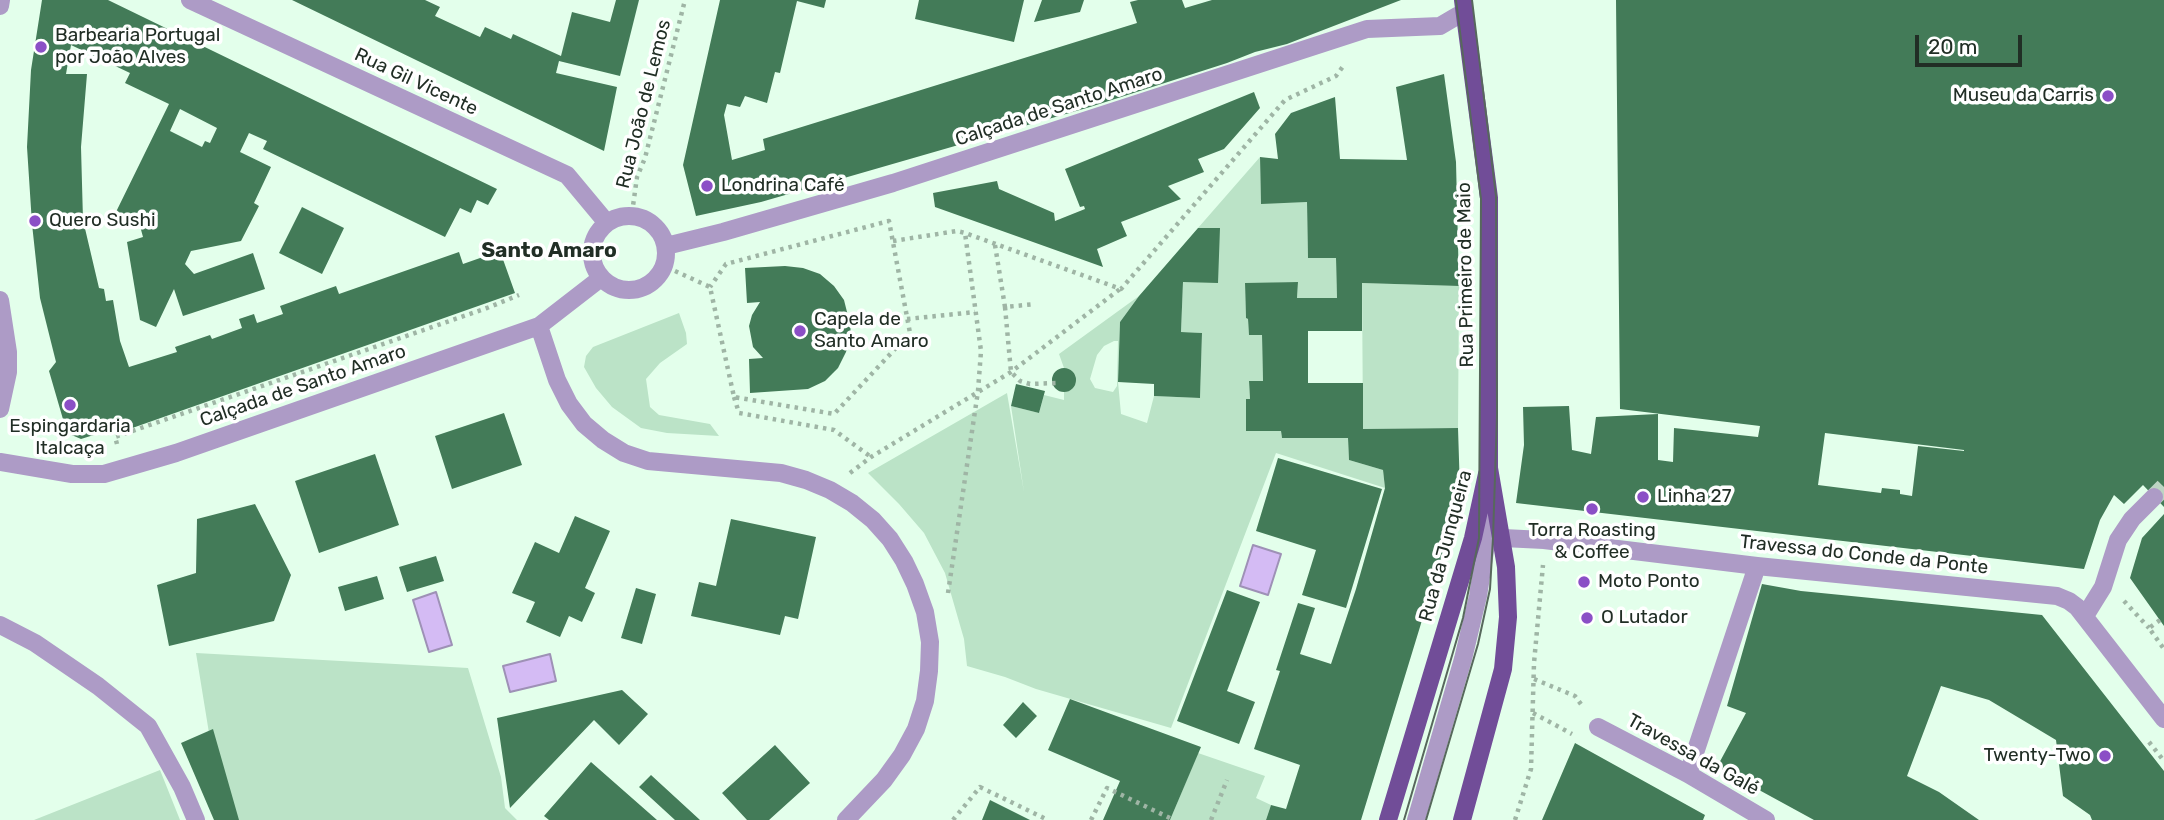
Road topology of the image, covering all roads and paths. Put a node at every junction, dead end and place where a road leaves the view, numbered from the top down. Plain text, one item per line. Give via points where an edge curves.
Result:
1 (1, 0) edge
2 (190, 0) edge
3 (685, 0) edge
4 (0, 6) edge
5 (1463, 7) edge
6 (1336, 76) dead end
7 (631, 216) junction
8 (607, 223) junction
9 (965, 233) junction
10 (893, 241) junction
11 (995, 244) junction
12 (666, 246) junction
13 (601, 278) junction
14 (696, 280) dead end
15 (710, 287) junction
16 (1121, 289) junction
17 (519, 295) dead end
18 (0, 300) edge
19 (1035, 304) dead end
20 (1005, 307) junction
21 (975, 312) junction
22 (907, 319) junction
23 (539, 326) junction
24 (1011, 372) junction
25 (1056, 383) dead end
26 (978, 391) junction
27 (734, 397) junction
28 (0, 409) edge
29 (117, 444) dead end
30 (871, 457) junction
31 (0, 462) edge
32 (1489, 468) junction
33 (830, 490) junction
34 (2154, 497) tunnel mouth
35 (1487, 538) junction
36 (1544, 540) junction
37 (1757, 566) junction
38 (2085, 616) junction
39 (2160, 620) dead end
40 (0, 625) edge
41 (930, 642) junction
42 (2164, 649) edge
43 (1534, 679) junction
44 (1575, 696) dead end
45 (2164, 719) edge
46 (1598, 727) dead end
47 (1688, 774) junction
48 (1227, 780) dead end
49 (196, 820) edge
50 (846, 820) edge
51 (953, 820) edge
52 (1048, 820) edge
53 (1091, 820) edge
54 (1174, 820) edge
55 (1211, 820) edge
56 (1388, 820) edge
57 (1416, 820) edge
58 (1462, 820) edge
59 (1515, 820) edge
60 (1766, 820) edge

1 - 4 street
2 - 8 street, Rua Gil Vicente via 567,175
3 - 7 path, Rua João de Lemos via 637,177
5 - 12 street, Calçada de Santo Amaro via 1440,26 1367,29 893,183
5 - 32 main road, Rua Primeiro de Maio via 1489,198
6 - 16 path via 1285,100
7 - 8 street
7 - 12 street via 651,223
8 - 13 street via 593,244 592,256
9 - 10 path
9 - 11 path
9 - 21 path
10 - 15 path via 889,221 726,264
10 - 22 path
11 - 16 path
11 - 20 path
12 - 13 street via 664,267 643,288 613,287
13 - 23 street, Calçada de Santo Amaro
14 - 15 path
15 - 27 path
16 - 24 path
17 - 29 path via 115,437
18 - 28 street via 8,352
19 - 20 path
20 - 24 path
21 - 22 path
21 - 26 path via 981,351
22 - 27 path via 910,333 834,414
23 - 31 street, Calçada de Santo Amaro via 189,449 104,474 72,474
23 - 33 street via 569,404 584,424 624,453 673,465 781,473
24 - 25 path via 1030,384
24 - 26 path
26 - 30 path
26 - 41 path via 947,603
27 - 30 path via 739,413 834,430
30 - 33 path
32 - 35 main road, Rua da Junqueira
32 - 35 main road, Rua da Junqueira
33 - 41 street via 873,520 890,539 915,584
34 - 38 street via 2118,540 2103,587
35 - 36 street, Travessa do Conde da Ponte
35 - 56 main road, Rua da Junqueira
35 - 57 street via 1463,659
35 - 58 main road, Rua da Junqueira via 1506,567 1508,617 1503,669
36 - 37 street, Travessa do Conde da Ponte
36 - 43 path
37 - 38 street, Travessa do Conde da Ponte via 2057,596
37 - 47 street
38 - 45 street, Travessa do Conde da Ponte
39 - 42 path via 2149,628
40 - 49 street via 36,643 148,726
41 - 50 street via 919,720 884,780
43 - 44 path
43 - 59 path via 1531,769
46 - 47 street, Travessa da Galé
47 - 60 street, Travessa da Galé
48 - 55 path
51 - 52 path via 980,787
53 - 54 path via 1107,788

